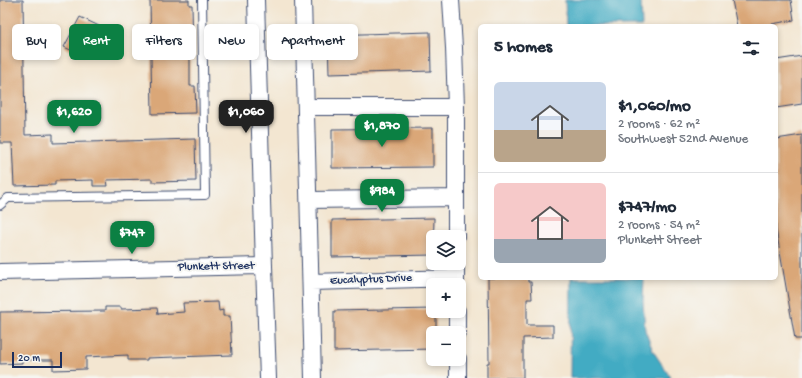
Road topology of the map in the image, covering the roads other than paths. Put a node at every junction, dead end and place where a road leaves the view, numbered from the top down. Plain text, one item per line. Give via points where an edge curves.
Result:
1 (202, 0) edge
2 (256, 0) edge
3 (303, 0) edge
4 (451, 0) edge
5 (456, 107) junction
6 (306, 108) junction
7 (456, 198) junction
8 (308, 200) junction
9 (0, 205) edge
10 (456, 230) edge
11 (264, 266) junction
12 (0, 272) edge
13 (456, 275) edge
14 (310, 282) junction
15 (458, 366) edge
16 (268, 378) edge
17 (313, 378) edge
18 (458, 378) edge

1 - 9 lane via 206,195 8,198
2 - 11 street
3 - 6 street
4 - 5 street
5 - 6 street
5 - 7 street
6 - 8 street
7 - 8 street
7 - 10 street
8 - 14 street
11 - 12 street, Plunkett Street
11 - 16 street
13 - 14 street, Eucalyptus Drive
14 - 17 street
15 - 18 street

